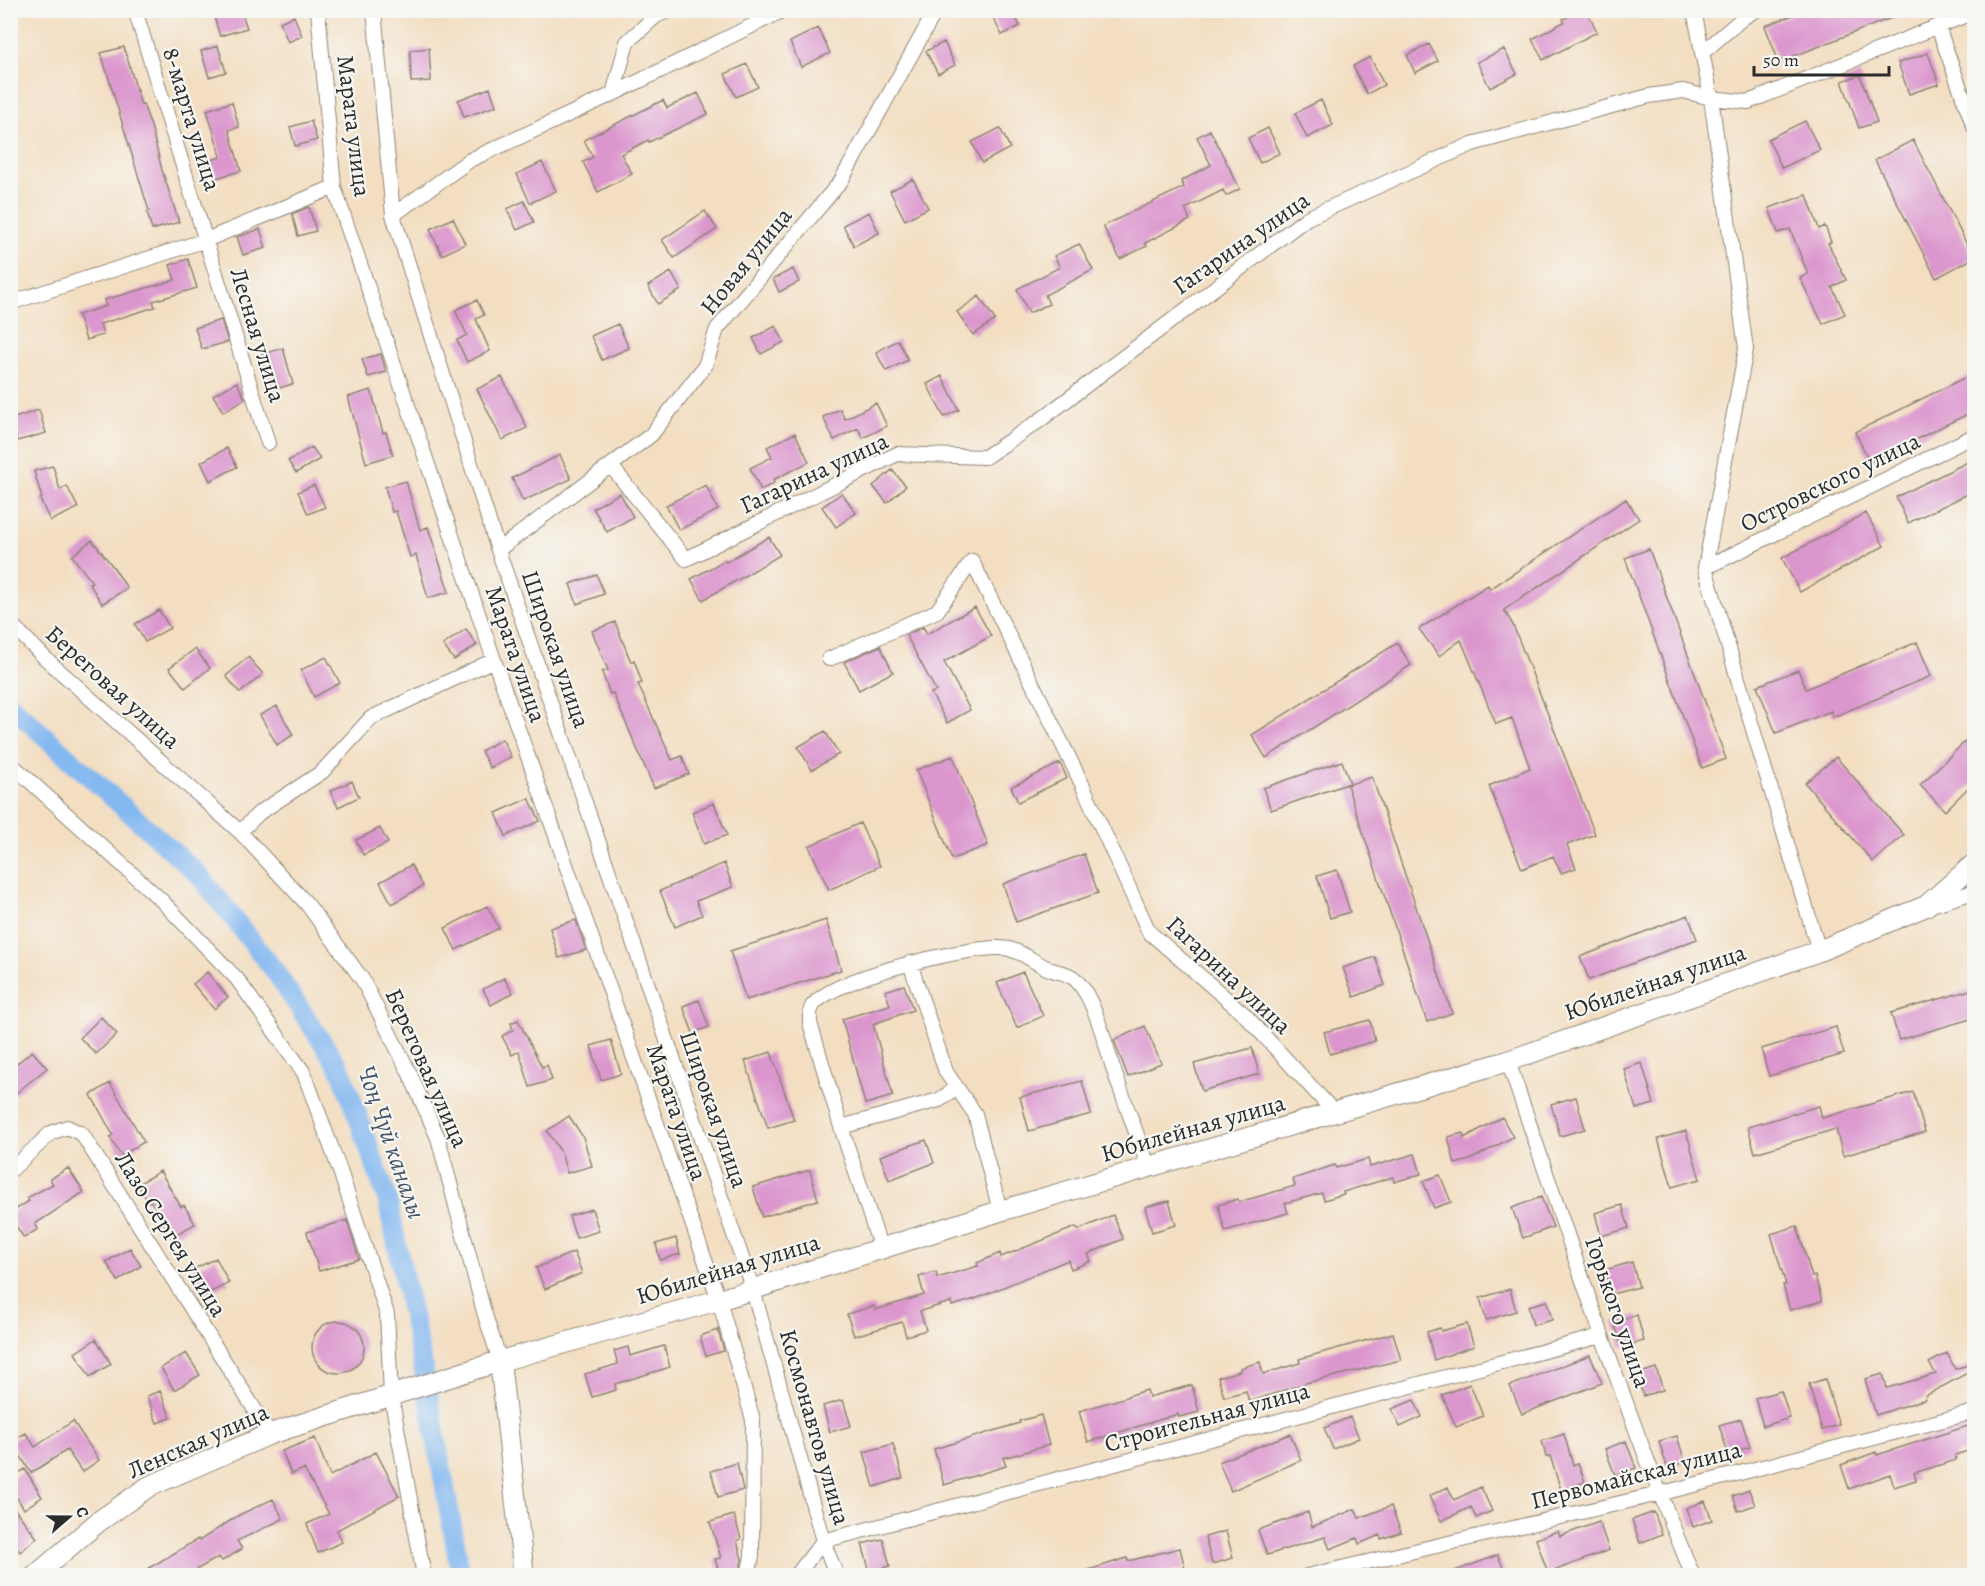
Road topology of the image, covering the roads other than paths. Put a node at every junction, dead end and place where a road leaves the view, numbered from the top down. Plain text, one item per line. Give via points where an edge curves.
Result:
1 (135, 10) edge
2 (318, 10) edge
3 (374, 10) edge
4 (670, 10) edge
5 (784, 10) edge
6 (936, 10) edge
7 (1694, 10) edge
8 (1756, 10) edge
9 (1974, 12) edge
10 (1938, 27) junction
11 (1702, 53) junction
12 (613, 94) junction
13 (1711, 98) junction
14 (1974, 127) edge
15 (334, 187) junction
16 (393, 215) junction
17 (206, 240) junction
18 (10, 303) edge
19 (1974, 436) edge
20 (268, 443) dead end
21 (611, 466) junction
22 (498, 550) junction
23 (1705, 568) junction
24 (10, 623) edge
25 (829, 659) dead end
26 (494, 660) junction
27 (10, 763) edge
28 (240, 832) junction
29 (1974, 864) edge
30 (1974, 892) edge
31 (1926, 906) junction
32 (1819, 951) junction
33 (910, 963) junction
34 (1508, 1061) junction
35 (956, 1089) junction
36 (1335, 1113) junction
37 (841, 1127) junction
38 (1149, 1168) junction
39 (10, 1171) edge
40 (1000, 1211) junction
41 (881, 1249) junction
42 (753, 1290) junction
43 (719, 1300) junction
44 (1601, 1336) junction
45 (496, 1362) junction
46 (397, 1393) junction
47 (1974, 1412) edge
48 (270, 1434) junction
49 (1659, 1494) junction
50 (823, 1541) junction
51 (35, 1575) edge
52 (424, 1575) edge
53 (524, 1575) edge
54 (748, 1575) edge
55 (796, 1575) edge
56 (837, 1575) edge
57 (1308, 1575) edge
58 (1693, 1575) edge

1 - 17 street, 8-марта улица
2 - 15 street, Марата улица
3 - 16 street, Широкая улица
4 - 12 street via 656,16 627,42
5 - 12 street
6 - 21 street, Новая улица via 841,181 717,329 705,366 651,435
7 - 11 street
8 - 11 street
9 - 10 street, Гагарина улица
10 - 13 street, Гагарина улица via 1748,102
10 - 14 street
11 - 13 street
12 - 16 street via 470,160
13 - 21 street, Гагарина улица via 1683,91 1649,96 1451,153 1307,218 985,458 897,454 686,559
13 - 23 street via 1746,349
15 - 17 street
15 - 26 street, Марата улица
16 - 22 street, Широкая улица
17 - 18 street
17 - 20 street, Лесная улица
19 - 23 street, Островского улица
21 - 22 street, Новая улица
22 - 42 street, Широкая улица
23 - 32 street
24 - 28 street, Береговая улица
25 - 36 street, Гагарина улица via 937,610 972,561 1083,784 1149,932 1244,1014
26 - 28 street via 371,718 322,772 259,813
26 - 43 street, Марата улица
27 - 46 street via 161,900 237,979 304,1073 387,1314
28 - 45 street, Береговая улица via 307,904 362,979 409,1072 438,1137
29 - 31 main road, Юбилейная улица
30 - 31 street
31 - 32 main road, Юбилейная улица
32 - 34 main road, Юбилейная улица
33 - 35 street via 946,1072
33 - 37 street via 824,995 810,1012
33 - 38 street via 999,948 1012,950 1077,980 1097,1020
34 - 36 main road, Юбилейная улица
34 - 44 street, Горького улица
35 - 37 street via 939,1100
35 - 40 street via 975,1114
36 - 38 main road, Юбилейная улица
37 - 41 street
38 - 40 main road, Юбилейная улица
39 - 48 street, Лазо Сергея улица via 51,1133 67,1127 82,1134
40 - 41 main road, Юбилейная улица
41 - 42 main road, Юбилейная улица
42 - 43 main road, Юбилейная улица
42 - 50 street, Космонавтов улица
43 - 45 main road, Юбилейная улица
43 - 54 street via 753,1420 752,1556
44 - 49 street, Горького улица
44 - 50 street, Строительная улица
45 - 46 main road, Юбилейная улица
45 - 53 main road
46 - 48 main road, Ленская улица
46 - 52 street
47 - 49 street, Первомайская улица
48 - 51 main road, Ленская улица via 148,1487 98,1522
49 - 57 street, Первомайская улица
49 - 58 street, Горького улица
50 - 55 street
50 - 56 street, Космонавтов улица

